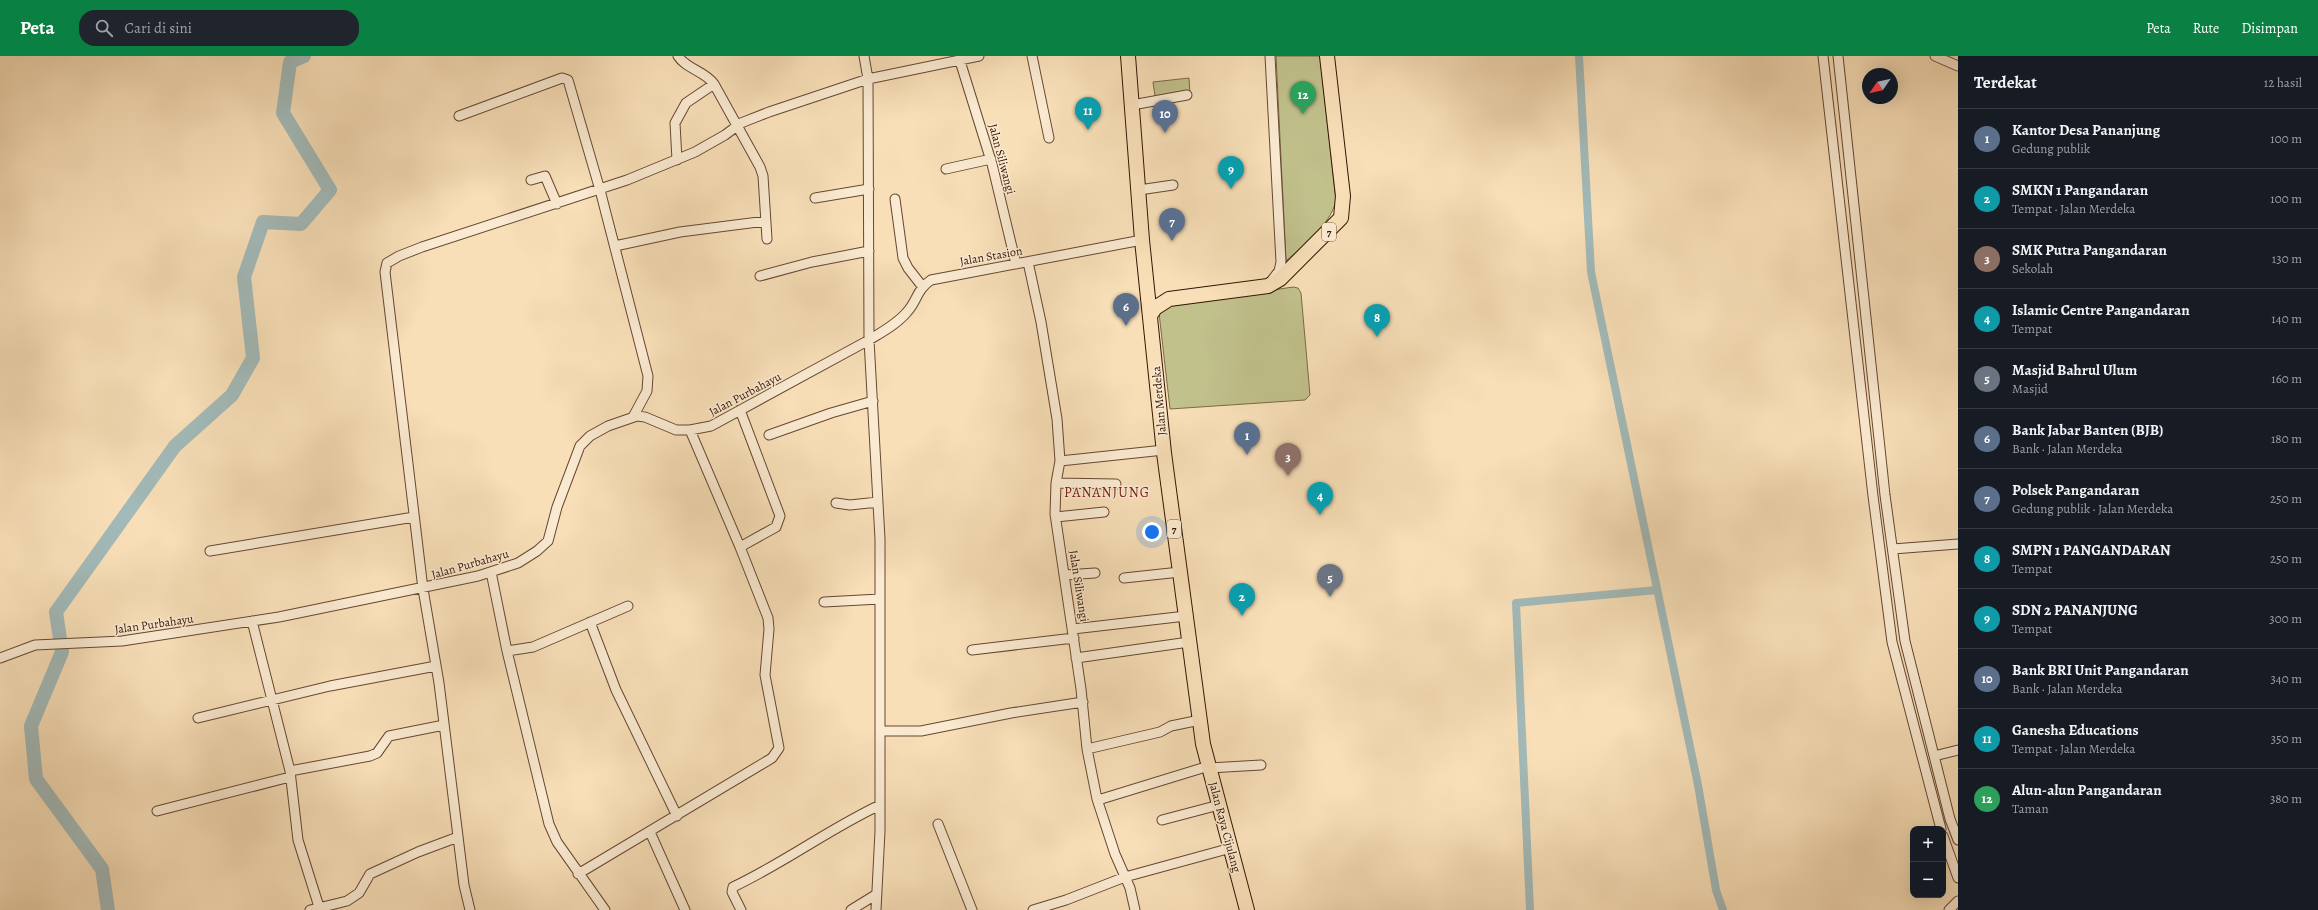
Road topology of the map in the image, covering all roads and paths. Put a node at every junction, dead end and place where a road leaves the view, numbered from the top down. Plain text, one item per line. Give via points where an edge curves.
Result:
1 (678, 56) edge
2 (864, 56) edge
3 (979, 56) edge
4 (1032, 56) edge
5 (1128, 56) edge
6 (1270, 56) edge
7 (1327, 56) edge
8 (1823, 56) edge
9 (1838, 56) edge
10 (1936, 56) edge
11 (939, 61) edge
12 (960, 61) junction
13 (1958, 66) edge
14 (868, 79) junction
15 (711, 86) junction
16 (1187, 95) dead end
17 (1132, 105) junction
18 (459, 116) dead end
19 (739, 125) junction
20 (1049, 138) dead end
21 (677, 160) junction
22 (991, 160) junction
23 (946, 169) dead end
24 (531, 180) dead end
25 (1173, 185) dead end
26 (869, 189) junction
27 (600, 190) junction
28 (1139, 190) junction
29 (815, 198) dead end
30 (895, 199) dead end
31 (557, 204) junction
32 (766, 221) junction
33 (767, 239) dead end
34 (1142, 240) junction
35 (615, 246) junction
36 (870, 251) junction
37 (1028, 262) junction
38 (1016, 264) junction
39 (760, 276) dead end
40 (1146, 280) junction
41 (922, 286) junction
42 (1268, 286) junction
43 (1169, 299) junction
44 (1151, 314) junction
45 (869, 340) junction
46 (873, 401) junction
47 (740, 410) junction
48 (633, 417) junction
49 (690, 430) junction
50 (769, 435) dead end
51 (1164, 450) junction
52 (1060, 461) junction
53 (1056, 484) junction
54 (1116, 484) dead end
55 (1885, 495) junction
56 (1872, 496) junction
57 (878, 502) junction
58 (836, 503) dead end
59 (1104, 512) dead end
60 (414, 517) junction
61 (1056, 517) junction
62 (1958, 544) edge
63 (740, 547) junction
64 (1892, 549) junction
65 (210, 551) dead end
66 (491, 572) junction
67 (1095, 572) dead end
68 (1180, 572) junction
69 (1065, 575) junction
70 (1124, 578) dead end
71 (423, 589) junction
72 (880, 598) junction
73 (824, 602) dead end
74 (628, 606) dead end
75 (1186, 616) junction
76 (252, 622) junction
77 (590, 622) junction
78 (1073, 633) junction
79 (1189, 642) junction
80 (972, 650) dead end
81 (507, 651) junction
82 (0, 658) edge
83 (1076, 658) junction
84 (436, 666) junction
85 (272, 701) junction
86 (1083, 702) junction
87 (198, 718) dead end
88 (1200, 720) junction
89 (444, 725) junction
90 (881, 731) junction
91 (1203, 744) joint
92 (1087, 749) junction
93 (1958, 750) edge
94 (1934, 756) junction
95 (1261, 765) dead end
96 (1209, 767) junction
97 (290, 774) junction
98 (1098, 800) junction
99 (1219, 804) junction
100 (880, 805) junction
101 (157, 811) dead end
102 (677, 816) junction
103 (1162, 820) dead end
104 (938, 824) dead end
105 (1940, 826) edge
106 (650, 832) junction
107 (458, 837) junction
108 (1958, 840) edge
109 (1946, 844) edge
110 (1231, 848) junction
111 (578, 874) junction
112 (1125, 877) junction
113 (1958, 878) edge
114 (877, 894) junction
115 (1958, 901) edge
116 (320, 908) edge
117 (310, 910) edge
118 (470, 910) edge
119 (606, 910) edge
120 (684, 910) edge
121 (741, 910) edge
122 (851, 910) edge
123 (876, 910) edge
124 (972, 910) edge
125 (1033, 910) edge
126 (1135, 910) edge
127 (1247, 910) edge
128 (1949, 910) edge

1 - 15 street via 682,62 708,77
2 - 14 street
3 - 12 street
4 - 20 street
5 - 17 highway, Jalan Merdeka / 7
6 - 42 street via 1281,262 1279,271
7 - 42 highway, 7 via 1344,196 1341,218 1280,279
8 - 56 street
9 - 55 street
10 - 13 street
11 - 12 street
11 - 14 street
12 - 22 street, Jalan Siliwangi
14 - 19 street via 769,112
14 - 26 street
15 - 19 street
15 - 21 street via 686,103 675,123
16 - 17 street
17 - 28 highway, Jalan Merdeka / 7
18 - 27 street via 514,94 566,78
19 - 21 street via 713,143
19 - 32 street via 762,171
21 - 27 street
22 - 23 street
22 - 38 street, Jalan Siliwangi
24 - 31 street via 545,176
25 - 28 street
26 - 29 street
26 - 36 street
27 - 31 street
27 - 35 street
28 - 34 highway, Jalan Merdeka / 7
30 - 41 street via 904,258 908,268
31 - 60 street via 422,247 387,263 385,272
32 - 33 street
32 - 35 street via 680,232
34 - 37 street, Jalan Stasion
34 - 40 highway, Jalan Merdeka / 7
35 - 48 street via 648,381 647,391
36 - 39 street via 812,262
36 - 45 street
37 - 38 street, Jalan Stasion
37 - 52 street, Jalan Siliwangi via 1057,419
38 - 41 street, Jalan Stasion via 931,280
40 - 43 highway via 1155,291
40 - 44 highway, Jalan Merdeka / 7
41 - 45 street via 914,303 901,319
42 - 43 highway, 7
43 - 44 highway, 7 via 1155,308
44 - 51 highway, Jalan Merdeka / 7
45 - 46 street
45 - 47 street, Jalan Purbahayu
46 - 50 street
46 - 57 street
47 - 49 street, Jalan Purbahayu via 711,426
47 - 63 street via 780,516 776,527
48 - 49 street, Jalan Purbahayu via 645,418 676,430
48 - 66 street, Jalan Purbahayu via 608,426 590,436 580,446 557,507 548,541 518,563
49 - 63 street
51 - 52 street
51 - 68 highway, Jalan Merdeka / 7
52 - 53 street, Jalan Siliwangi
53 - 54 street
53 - 61 street, Jalan Siliwangi
55 - 56 street
55 - 64 street
56 - 105 street via 1892,642
57 - 58 street via 850,505
57 - 72 street
59 - 61 street
60 - 65 street
60 - 71 street
61 - 69 street, Jalan Siliwangi
62 - 64 street
63 - 102 street via 769,624 766,675 779,748 772,758
64 - 94 street via 1905,640
66 - 71 street, Jalan Purbahayu
66 - 81 street
67 - 69 street
68 - 70 street
68 - 75 highway, Jalan Merdeka / 7
69 - 78 street, Jalan Siliwangi
71 - 76 street, Jalan Purbahayu
71 - 84 street
72 - 73 street
72 - 90 street
74 - 77 street
75 - 78 street
75 - 79 highway, Jalan Merdeka / 7
76 - 82 street, Jalan Purbahayu via 122,641 35,644
76 - 85 street
77 - 81 street via 533,647
77 - 102 street via 616,690
78 - 80 street
78 - 83 street, Jalan Siliwangi
79 - 83 street
79 - 88 highway, Jalan Merdeka / 7
81 - 111 street via 549,824 557,842
83 - 86 street, Jalan Siliwangi
84 - 85 street via 330,686
84 - 89 street
85 - 87 street
85 - 97 street
86 - 90 street via 922,731
86 - 92 street, Jalan Siliwangi
88 - 91 highway, Jalan Merdeka / 7
88 - 92 street
89 - 97 street via 388,736 377,753 370,756
89 - 107 street
90 - 100 street
91 - 96 highway, Jalan Raya Cijulang / 7
92 - 98 street, Jalan Siliwangi
93 - 94 street
94 - 108 street
95 - 96 street
96 - 98 street
96 - 99 highway, Jalan Raya Cijulang / 7
97 - 101 street
97 - 116 street via 298,840
98 - 112 street, Jalan Siliwangi
99 - 103 street
99 - 110 highway, Jalan Raya Cijulang / 7
100 - 114 street
100 - 121 street via 848,820 773,868 733,887 732,892
102 - 106 street
104 - 124 street
106 - 111 street
106 - 120 street
107 - 116 street via 370,874 359,893 347,901
107 - 118 street
109 - 113 street
110 - 112 street
110 - 127 highway, Jalan Raya Cijulang / 7
111 - 119 street
112 - 125 street
112 - 126 street, Jalan Siliwangi
114 - 122 street
114 - 123 street
115 - 128 street
116 - 117 street

